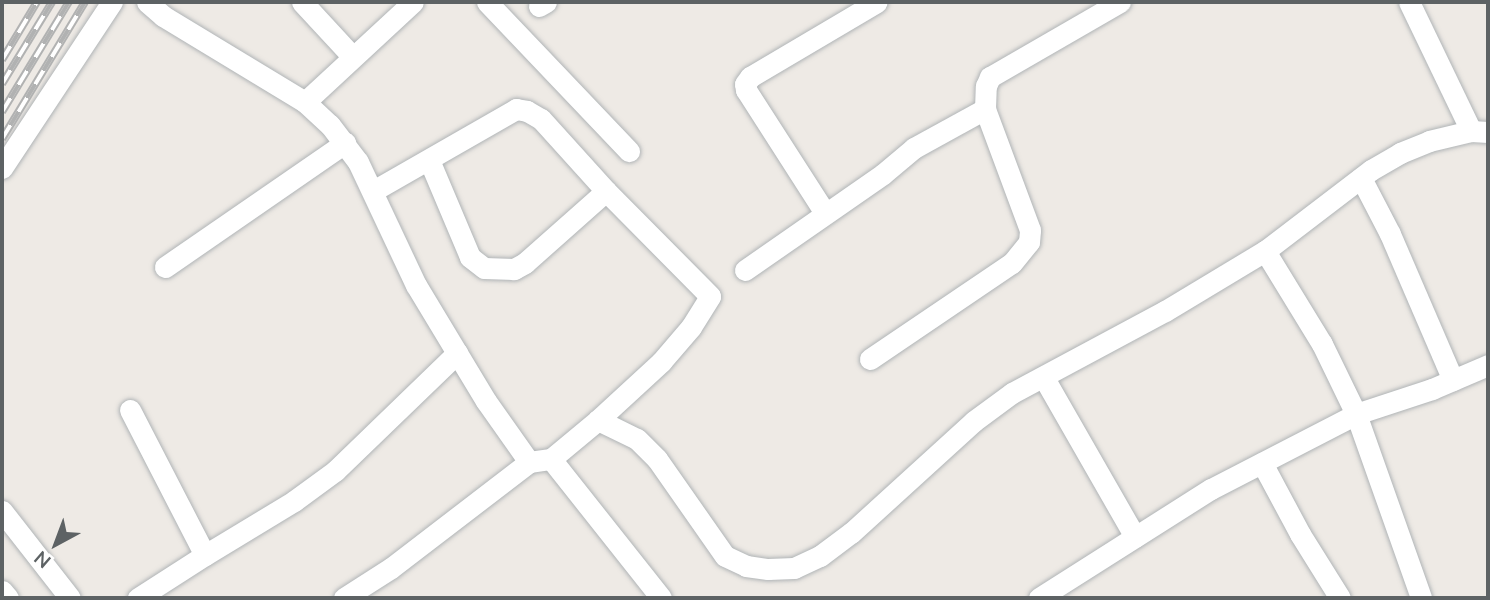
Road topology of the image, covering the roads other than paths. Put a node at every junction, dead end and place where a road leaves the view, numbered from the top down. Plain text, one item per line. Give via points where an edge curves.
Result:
1 (112, 2) edge
2 (147, 2) edge
3 (302, 2) edge
4 (413, 2) edge
5 (487, 2) edge
6 (877, 2) edge
7 (1120, 2) edge
8 (1409, 2) edge
9 (352, 56) junction
10 (305, 102) junction
11 (985, 109) junction
12 (1480, 132) edge
13 (345, 143) junction
14 (629, 151) dead end
15 (429, 160) junction
16 (2, 168) edge
17 (1361, 178) junction
18 (373, 191) junction
19 (606, 191) junction
20 (825, 214) junction
21 (1265, 251) junction
22 (165, 268) dead end
23 (746, 270) dead end
24 (457, 352) junction
25 (870, 359) dead end
26 (1475, 375) edge
27 (1044, 378) junction
28 (130, 410) dead end
29 (1356, 414) junction
30 (598, 420) junction
31 (551, 459) junction
32 (529, 462) junction
33 (1262, 463) junction
34 (4, 518) edge
35 (1135, 537) junction
36 (205, 555) junction
37 (2, 591) edge
38 (659, 597) edge
39 (8, 598) edge
40 (70, 598) edge
41 (138, 598) edge
42 (344, 598) edge
43 (1039, 598) edge
44 (1340, 598) edge
45 (1420, 598) edge

1 - 16 street
2 - 10 street
3 - 9 street
4 - 9 street
5 - 14 street
6 - 20 street via 750,77 746,84
7 - 11 street via 990,77
8 - 12 street
9 - 10 street
10 - 13 street
11 - 20 street via 914,148
11 - 25 street via 1030,230 1029,242 1012,263
12 - 17 street via 1429,141
13 - 18 street
13 - 22 street
15 - 18 street
15 - 19 street via 516,109 541,119
15 - 19 street via 470,257 484,268 514,269 525,263
17 - 21 street
17 - 26 street
18 - 24 street via 398,252
19 - 30 street via 710,296 661,362
20 - 23 street
21 - 27 street via 1166,312
21 - 29 street via 1322,344
24 - 32 street
24 - 36 street via 335,471
26 - 29 street
27 - 30 street via 1012,393 974,421 851,533 820,556 793,568 746,566 725,556 657,458 637,439
27 - 35 street
28 - 36 street
29 - 33 street
29 - 45 street
30 - 31 street
31 - 32 street
31 - 38 street
32 - 42 street via 391,568
33 - 35 street
33 - 44 street
34 - 40 street
35 - 43 street
36 - 41 street
37 - 39 street

